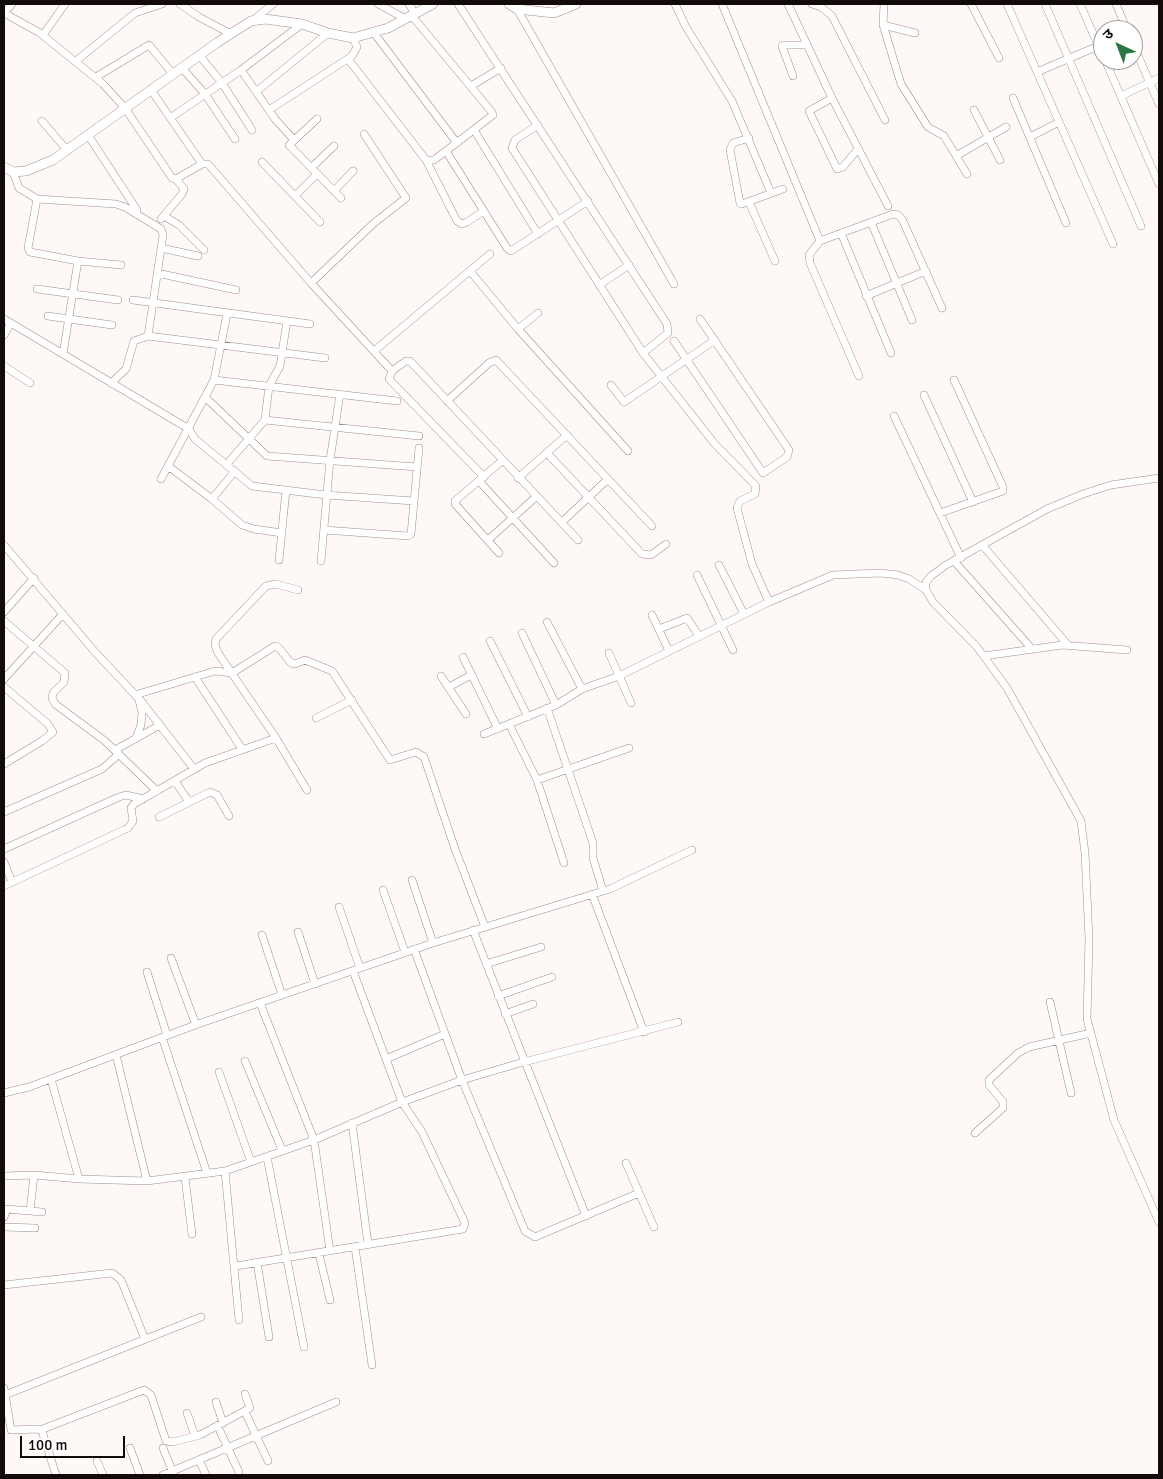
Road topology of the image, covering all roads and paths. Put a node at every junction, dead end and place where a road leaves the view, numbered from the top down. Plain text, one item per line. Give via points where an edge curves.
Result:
1 (12, 4) edge
2 (65, 4) edge
3 (140, 4) edge
4 (162, 4) edge
5 (180, 4) edge
6 (273, 4) edge
7 (378, 4) edge
8 (409, 4) edge
9 (434, 4) edge
10 (458, 4) edge
11 (509, 4) edge
12 (576, 4) edge
13 (675, 4) edge
14 (722, 4) edge
15 (788, 4) edge
16 (812, 4) edge
17 (884, 4) edge
18 (971, 4) edge
19 (1007, 4) edge
20 (1044, 4) edge
21 (1080, 4) edge
22 (1116, 4) edge
23 (517, 9) junction
24 (135, 13) junction
25 (411, 16) junction
26 (1123, 20) edge
27 (251, 21) junction
28 (302, 24) junction
29 (883, 25) junction
30 (1093, 29) edge
31 (328, 33) junction
32 (374, 33) junction
33 (915, 33) dead end
34 (230, 34) junction
35 (43, 35) junction
36 (353, 38) junction
37 (806, 45) junction
38 (1093, 48) edge
39 (200, 55) junction
40 (999, 58) dead end
41 (348, 59) junction
42 (1068, 59) junction
43 (76, 61) junction
44 (1143, 66) edge
45 (182, 68) junction
46 (501, 68) junction
47 (242, 70) junction
48 (1109, 70) edge
49 (1037, 72) junction
50 (173, 74) junction
51 (793, 76) dead end
52 (96, 77) junction
53 (1159, 78) edge
54 (1150, 82) junction
55 (222, 83) junction
56 (471, 86) junction
57 (152, 90) junction
58 (257, 91) junction
59 (204, 94) junction
60 (1121, 96) junction
61 (832, 98) junction
62 (1013, 98) dead end
63 (1159, 104) edge
64 (125, 108) junction
65 (269, 110) junction
66 (974, 110) dead end
67 (170, 118) junction
68 (317, 119) dead end
69 (885, 120) dead end
70 (42, 121) dead end
71 (1059, 122) junction
72 (538, 125) junction
73 (1006, 127) dead end
74 (252, 130) dead end
75 (474, 130) junction
76 (364, 134) dead end
77 (88, 135) junction
78 (1030, 136) junction
79 (988, 137) junction
80 (749, 138) junction
81 (234, 139) dead end
82 (294, 140) junction
83 (457, 142) junction
84 (334, 146) dead end
85 (858, 149) junction
86 (68, 150) junction
87 (446, 151) junction
88 (956, 156) junction
89 (426, 160) junction
90 (1000, 160) dead end
91 (262, 162) dead end
92 (202, 164) junction
93 (4, 168) edge
94 (311, 168) junction
95 (353, 171) dead end
96 (13, 172) junction
97 (317, 174) junction
98 (967, 174) dead end
99 (176, 179) junction
100 (1159, 184) edge
101 (783, 189) dead end
102 (334, 191) junction
103 (771, 193) junction
104 (295, 196) junction
105 (341, 198) dead end
106 (37, 199) junction
107 (588, 201) junction
108 (749, 202) junction
109 (888, 206) dead end
110 (137, 210) dead end
111 (484, 212) junction
112 (320, 222) dead end
113 (557, 222) junction
114 (871, 222) junction
115 (1066, 223) dead end
116 (1141, 226) dead end
117 (840, 233) junction
118 (538, 234) junction
119 (820, 241) junction
120 (1113, 244) dead end
121 (161, 248) junction
122 (204, 250) dead end
123 (490, 254) dead end
124 (198, 256) dead end
125 (78, 261) junction
126 (775, 261) dead end
127 (121, 265) dead end
128 (628, 265) junction
129 (470, 271) junction
130 (926, 272) junction
131 (157, 273) junction
132 (311, 283) junction
133 (897, 283) junction
134 (674, 284) dead end
135 (599, 285) junction
136 (37, 289) dead end
137 (236, 290) dead end
138 (73, 293) junction
139 (866, 296) junction
140 (118, 300) dead end
141 (133, 300) dead end
142 (152, 303) junction
143 (942, 308) dead end
144 (538, 313) dead end
145 (227, 314) junction
146 (48, 316) dead end
147 (4, 319) edge
148 (700, 319) dead end
149 (68, 320) junction
150 (912, 320) dead end
151 (287, 321) junction
152 (11, 323) junction
153 (310, 324) dead end
154 (112, 325) dead end
155 (518, 329) junction
156 (4, 335) edge
157 (148, 336) junction
158 (674, 340) dead end
159 (715, 340) junction
160 (223, 345) junction
161 (374, 351) junction
162 (642, 353) junction
163 (891, 353) dead end
164 (63, 354) junction
165 (283, 354) junction
166 (326, 358) dead end
167 (686, 359) junction
168 (4, 366) edge
169 (392, 371) junction
170 (859, 376) dead end
171 (660, 377) junction
172 (214, 380) junction
173 (954, 380) dead end
174 (30, 383) dead end
175 (111, 383) junction
176 (611, 385) dead end
177 (270, 386) junction
178 (340, 394) junction
179 (924, 395) dead end
180 (206, 398) junction
181 (397, 401) dead end
182 (447, 401) junction
183 (894, 416) dead end
184 (264, 420) junction
185 (335, 428) junction
186 (189, 429) junction
187 (567, 435) junction
188 (419, 436) dead end
189 (250, 439) junction
190 (419, 448) dead end
191 (628, 450) dead end
192 (547, 453) junction
193 (330, 460) junction
194 (503, 460) junction
195 (227, 464) junction
196 (168, 466) junction
197 (417, 467) junction
198 (235, 471) junction
199 (518, 478) junction
200 (1159, 478) edge
201 (161, 479) dead end
202 (482, 479) junction
203 (608, 479) junction
204 (286, 490) junction
205 (326, 495) junction
206 (537, 496) junction
207 (589, 497) junction
208 (212, 499) junction
209 (414, 501) junction
210 (973, 502) junction
211 (940, 513) junction
212 (513, 518) junction
213 (562, 522) junction
214 (652, 526) dead end
215 (324, 530) junction
216 (282, 533) junction
217 (488, 540) junction
218 (578, 540) dead end
219 (666, 544) dead end
220 (4, 545) edge
221 (983, 546) junction
222 (499, 553) dead end
223 (957, 559) junction
224 (279, 560) dead end
225 (321, 561) dead end
226 (554, 563) dead end
227 (719, 565) dead end
228 (697, 575) dead end
229 (34, 578) junction
230 (298, 590) dead end
231 (926, 590) junction
232 (770, 602) junction
233 (4, 612) edge
234 (63, 614) junction
235 (744, 614) junction
236 (652, 616) dead end
237 (4, 620) edge
238 (547, 622) dead end
239 (721, 625) junction
240 (659, 629) junction
241 (522, 633) dead end
242 (698, 636) junction
243 (490, 641) dead end
244 (34, 645) junction
245 (1068, 645) junction
246 (1032, 649) junction
247 (733, 650) dead end
248 (1127, 650) dead end
249 (669, 651) junction
250 (609, 653) dead end
251 (984, 656) junction
252 (463, 657) dead end
253 (232, 673) junction
254 (471, 675) junction
255 (441, 676) dead end
256 (619, 676) junction
257 (196, 677) junction
258 (4, 678) edge
259 (4, 687) edge
260 (449, 687) junction
261 (582, 689) junction
262 (137, 697) junction
263 (352, 700) junction
264 (631, 703) dead end
265 (556, 705) junction
266 (547, 708) junction
267 (466, 714) dead end
268 (528, 717) junction
269 (316, 718) dead end
270 (509, 724) junction
271 (160, 725) junction
272 (498, 729) junction
273 (484, 734) dead end
274 (136, 738) junction
275 (276, 738) junction
276 (629, 748) dead end
277 (242, 749) junction
278 (117, 752) junction
279 (4, 764) edge
280 (194, 769) junction
281 (569, 769) junction
282 (537, 780) junction
283 (175, 781) junction
284 (307, 790) dead end
285 (157, 791) junction
286 (143, 799) junction
287 (188, 802) junction
288 (4, 812) edge
289 (229, 816) dead end
290 (159, 817) dead end
291 (4, 849) edge
292 (692, 850) dead end
293 (4, 862) edge
294 (564, 863) dead end
295 (412, 880) dead end
296 (12, 882) junction
297 (4, 886) edge
298 (383, 890) dead end
299 (603, 891) junction
300 (592, 894) junction
301 (339, 907) dead end
302 (485, 927) junction
303 (473, 930) junction
304 (298, 932) dead end
305 (262, 935) dead end
306 (433, 943) junction
307 (541, 946) dead end
308 (414, 949) junction
309 (405, 952) junction
310 (171, 958) dead end
311 (486, 964) junction
312 (356, 969) junction
313 (147, 972) dead end
314 (552, 977) dead end
315 (315, 984) junction
316 (282, 995) junction
317 (498, 996) junction
318 (1050, 1002) dead end
319 (260, 1003) junction
320 (533, 1004) dead end
321 (505, 1014) junction
322 (678, 1022) dead end
323 (196, 1025) junction
324 (644, 1032) junction
325 (1091, 1033) junction
326 (445, 1034) junction
327 (165, 1036) junction
328 (1058, 1040) junction
329 (116, 1054) junction
330 (386, 1059) junction
331 (245, 1062) dead end
332 (523, 1062) junction
333 (219, 1072) dead end
334 (51, 1079) junction
335 (462, 1080) junction
336 (4, 1093) edge
337 (1071, 1093) dead end
338 (402, 1102) junction
339 (352, 1122) junction
340 (975, 1133) dead end
341 (314, 1140) junction
342 (282, 1150) junction
343 (267, 1157) junction
344 (252, 1162) junction
345 (626, 1164) dead end
346 (225, 1170) junction
347 (207, 1173) junction
348 (4, 1176) edge
349 (34, 1176) junction
350 (185, 1178) junction
351 (79, 1180) junction
352 (147, 1181) junction
353 (639, 1193) junction
354 (30, 1211) junction
355 (42, 1212) dead end
356 (586, 1216) junction
357 (4, 1217) edge
358 (1159, 1222) edge
359 (4, 1227) edge
360 (654, 1227) dead end
361 (35, 1228) dead end
362 (192, 1234) dead end
363 (368, 1244) junction
364 (355, 1247) junction
365 (330, 1252) junction
366 (319, 1254) junction
367 (287, 1259) junction
368 (257, 1262) junction
369 (236, 1266) junction
370 (4, 1285) edge
371 (330, 1300) dead end
372 (202, 1317) dead end
373 (239, 1320) dead end
374 (269, 1337) dead end
375 (145, 1339) junction
376 (304, 1347) dead end
377 (372, 1365) dead end
378 (4, 1391) edge
379 (246, 1394) dead end
380 (216, 1402) dead end
381 (336, 1402) dead end
382 (187, 1413) dead end
383 (248, 1416) dead end
384 (223, 1423) junction
385 (40, 1430) junction
386 (220, 1431) dead end
387 (195, 1436) junction
388 (256, 1436) junction
389 (130, 1448) dead end
390 (163, 1448) dead end
391 (228, 1448) junction
392 (97, 1460) dead end
393 (199, 1460) junction
394 (268, 1461) dead end
395 (239, 1472) dead end
396 (173, 1473) edge
397 (56, 1475) edge
398 (103, 1475) edge
399 (140, 1475) edge
400 (163, 1475) edge
401 (206, 1475) edge

1 - 35 street via 4,13
2 - 35 street
3 - 24 street
4 - 24 street
5 - 34 street
6 - 27 street
7 - 25 street
8 - 25 street
9 - 25 main road
10 - 46 street
11 - 23 main road
12 - 23 main road via 554,13
13 - 80 street via 729,96
14 - 119 street
15 - 37 street
16 - 69 street via 832,16
17 - 29 street
18 - 40 street
19 - 49 street
20 - 42 street
21 - 30 street
22 - 26 street
23 - 134 street
24 - 43 street
25 - 32 main road
25 - 56 street
27 - 28 main road via 265,19
27 - 34 main road
28 - 31 main road
28 - 47 street
29 - 33 street
29 - 88 street via 901,84 928,127 944,136
31 - 36 main road
31 - 58 street
32 - 36 main road
32 - 83 street
34 - 39 main road
35 - 43 street
36 - 41 street via 356,51
37 - 51 street via 782,46
37 - 61 street
38 - 42 street
39 - 45 main road
39 - 55 street
41 - 65 street
41 - 89 street
42 - 49 street
42 - 116 street
43 - 52 street
44 - 54 street
45 - 50 main road
45 - 59 street
46 - 56 street
46 - 72 street
47 - 55 street
47 - 58 street
48 - 60 street
49 - 71 street
50 - 52 street via 149,45
50 - 57 main road
52 - 64 street
53 - 54 street
54 - 60 street
54 - 63 street
55 - 59 street
55 - 74 street
56 - 75 street via 493,116
57 - 64 main road
57 - 67 street
58 - 65 street
59 - 67 street
59 - 81 street
60 - 100 street
61 - 85 street
61 - 85 street via 809,111 837,169 843,167
62 - 78 street
64 - 77 main road
64 - 99 street via 172,178
65 - 82 street
66 - 79 street
67 - 92 street
68 - 82 street
70 - 86 street
71 - 78 street
71 - 120 street
72 - 107 street
72 - 113 street via 515,140 512,148
73 - 79 street
75 - 83 street
75 - 118 street
76 - 132 street via 406,198 374,223
77 - 86 main road
77 - 110 street
78 - 115 street
79 - 88 street
79 - 90 street
80 - 103 street
80 - 108 street via 733,143 730,150 738,200 742,204
82 - 94 street via 288,145
83 - 87 street
84 - 94 street
85 - 109 street
86 - 96 main road via 26,171
87 - 89 street via 434,160
87 - 111 street
88 - 98 street
89 - 111 street via 457,221 462,224
91 - 104 street
92 - 99 street
92 - 132 street via 208,164
93 - 96 main road
94 - 97 street
95 - 102 street
96 - 106 street via 18,188
97 - 102 street
97 - 104 street
99 - 122 street via 184,189 163,217 179,224
101 - 103 street
102 - 105 street
103 - 108 street
104 - 112 street
106 - 121 street via 125,207 161,229
106 - 125 street via 28,248 30,252
107 - 113 street
107 - 128 street
108 - 126 street
111 - 118 street via 512,251
113 - 118 street
113 - 135 street
114 - 117 street
114 - 130 street via 898,215
114 - 133 street
117 - 119 street
117 - 139 street
119 - 170 street via 809,255 810,263
121 - 124 street
121 - 131 street
123 - 129 street
125 - 127 street
125 - 138 street
128 - 135 street
128 - 162 street via 669,329 664,337
129 - 155 street
129 - 161 street
130 - 133 street
130 - 143 street
131 - 137 street
131 - 142 street
132 - 161 street
133 - 139 street
133 - 150 street
135 - 162 street
136 - 138 street
138 - 140 street
138 - 149 street
139 - 163 street
141 - 142 street
142 - 145 street
142 - 157 street
144 - 155 street
145 - 151 street
145 - 160 street
146 - 149 street
147 - 152 street
148 - 159 street
149 - 154 street
149 - 164 street
151 - 153 street
151 - 165 street
152 - 156 street
152 - 164 street
155 - 191 street
157 - 160 street
157 - 175 street via 134,341 126,369
158 - 167 street
159 - 167 street
159 - 167 street via 789,450 787,457 765,473
160 - 165 street
160 - 172 street
161 - 169 street
162 - 171 street
164 - 175 street
165 - 166 street
165 - 177 street
167 - 171 street
168 - 174 street
169 - 182 street via 410,361
169 - 202 street via 388,379
171 - 176 street via 624,402
171 - 232 street via 714,443 756,486 755,494 740,501 738,508 752,564
172 - 177 street
172 - 180 street
173 - 210 street via 1003,487 999,494
175 - 186 street
177 - 178 street
177 - 184 street
178 - 181 street
178 - 185 street
179 - 210 street
180 - 186 street
180 - 189 street
182 - 187 street via 496,360
182 - 194 street
183 - 211 street
184 - 185 street
184 - 189 street
185 - 188 street
185 - 193 street
186 - 195 street via 195,439
186 - 196 street
187 - 192 street
187 - 203 street
189 - 193 street via 267,456
189 - 195 street
190 - 197 street
192 - 199 street
192 - 207 street
193 - 197 street
193 - 205 street
194 - 199 street
194 - 202 street
195 - 198 street
196 - 201 street
196 - 208 street
197 - 209 street
198 - 204 street via 255,487
198 - 208 street
199 - 206 street
200 - 221 street via 1111,485 1083,494 1047,509
202 - 212 street
202 - 217 street via 455,504
203 - 207 street
203 - 214 street
204 - 205 street
204 - 216 street
205 - 209 street
205 - 215 street
206 - 212 street
206 - 213 street
207 - 213 street
207 - 219 street via 642,554 651,555
208 - 216 street via 242,525
209 - 215 street via 411,534 408,536
210 - 211 street
211 - 223 street
212 - 217 street
212 - 226 street
213 - 218 street
215 - 225 street
216 - 224 street
217 - 222 street
220 - 229 street
221 - 223 street
221 - 245 street
223 - 231 street via 931,576 926,582
223 - 246 street
227 - 235 street
228 - 239 street
229 - 233 street
229 - 234 street
230 - 253 street via 276,584 266,586 216,639 218,653
231 - 232 street via 898,575 880,572 842,574 806,585
231 - 251 street via 933,602
232 - 235 street
234 - 244 street
234 - 262 street
235 - 239 street
236 - 240 street
237 - 244 street
238 - 261 street
239 - 242 street
239 - 247 street
240 - 242 street via 687,618
240 - 249 street
241 - 265 street
242 - 249 street
243 - 268 street
244 - 258 street
244 - 278 street via 65,673 64,682 53,693 56,704
245 - 246 street
245 - 248 street
246 - 251 street
249 - 256 street
250 - 256 street
251 - 325 street via 1007,688 1081,821 1088,890 1087,1019
252 - 254 street
253 - 257 street via 215,671
253 - 263 street via 275,646 295,664 305,660 332,671
253 - 275 street
254 - 260 street
254 - 272 street
255 - 260 street
256 - 261 street
256 - 264 street
257 - 262 street
257 - 277 street
259 - 279 street via 48,724 53,732
260 - 267 street
261 - 265 street
262 - 271 street
262 - 274 street via 142,712
263 - 269 street
263 - 302 street via 390,760 416,752 422,754
265 - 266 street
266 - 268 street
266 - 281 street
268 - 270 street
270 - 272 street
270 - 282 street
271 - 274 street
271 - 280 street
272 - 273 street
274 - 278 street
275 - 277 street
275 - 284 street
276 - 281 street
277 - 280 street
278 - 285 street
278 - 288 street via 102,768
280 - 283 street
281 - 282 street
281 - 299 street via 593,843 593,858
282 - 294 street
283 - 285 street
283 - 287 street
285 - 286 street
286 - 291 street via 119,796
286 - 296 street via 131,808 133,821 128,828
287 - 289 street via 213,792
287 - 290 street
292 - 299 street
293 - 296 street
295 - 306 street
296 - 297 street
298 - 309 street
299 - 300 street
300 - 302 street
300 - 324 street
301 - 312 street
302 - 303 street
303 - 306 street
303 - 311 street
304 - 315 street
305 - 316 street
306 - 308 street
307 - 311 street
308 - 309 street
308 - 326 street
309 - 312 street
310 - 323 street
311 - 317 street
312 - 315 street
312 - 330 street
313 - 327 street
314 - 317 street
315 - 316 street
316 - 319 street
317 - 321 street
318 - 328 street
319 - 323 street
319 - 341 street
320 - 321 street
321 - 332 street
322 - 324 street
323 - 327 street
324 - 332 street
325 - 328 street
325 - 358 street via 1114,1120
326 - 330 street
326 - 335 street
327 - 329 street
327 - 347 street
328 - 337 street
328 - 340 street via 1022,1050 990,1078 989,1085 1003,1102 1003,1108
329 - 334 street
329 - 352 street
330 - 338 street
331 - 342 street
332 - 335 street
332 - 356 street
333 - 344 street
334 - 336 street
334 - 351 street
335 - 338 street
335 - 356 street via 525,1231 536,1237
338 - 339 street
338 - 363 street via 422,1132 465,1223 464,1229
339 - 341 street
339 - 363 street
341 - 342 street
341 - 365 street
342 - 343 street
343 - 344 street
343 - 367 street
344 - 346 street
345 - 353 street
346 - 347 street
346 - 369 street
347 - 350 street
348 - 349 street
349 - 351 street
349 - 354 street
350 - 352 street
350 - 362 street
351 - 352 street
353 - 356 street
353 - 360 street
354 - 355 street
354 - 357 street via 7,1209
359 - 361 street
363 - 364 street
364 - 365 street
364 - 377 street
365 - 366 street
366 - 367 street
366 - 371 street
367 - 368 street
367 - 376 street
368 - 369 street
368 - 374 street
369 - 373 street
370 - 375 street via 112,1273 122,1280
372 - 375 street
375 - 378 street
378 - 385 street via 11,1430
379 - 384 street via 250,1408
380 - 384 street
381 - 388 street
382 - 387 street
383 - 388 street
384 - 387 street
385 - 387 street via 144,1390 151,1395 166,1440 173,1442
385 - 397 street
386 - 391 street
388 - 391 street
388 - 394 street
389 - 399 street
390 - 396 street
391 - 393 street
391 - 395 street
392 - 398 street
393 - 396 street
393 - 401 street
396 - 400 street

